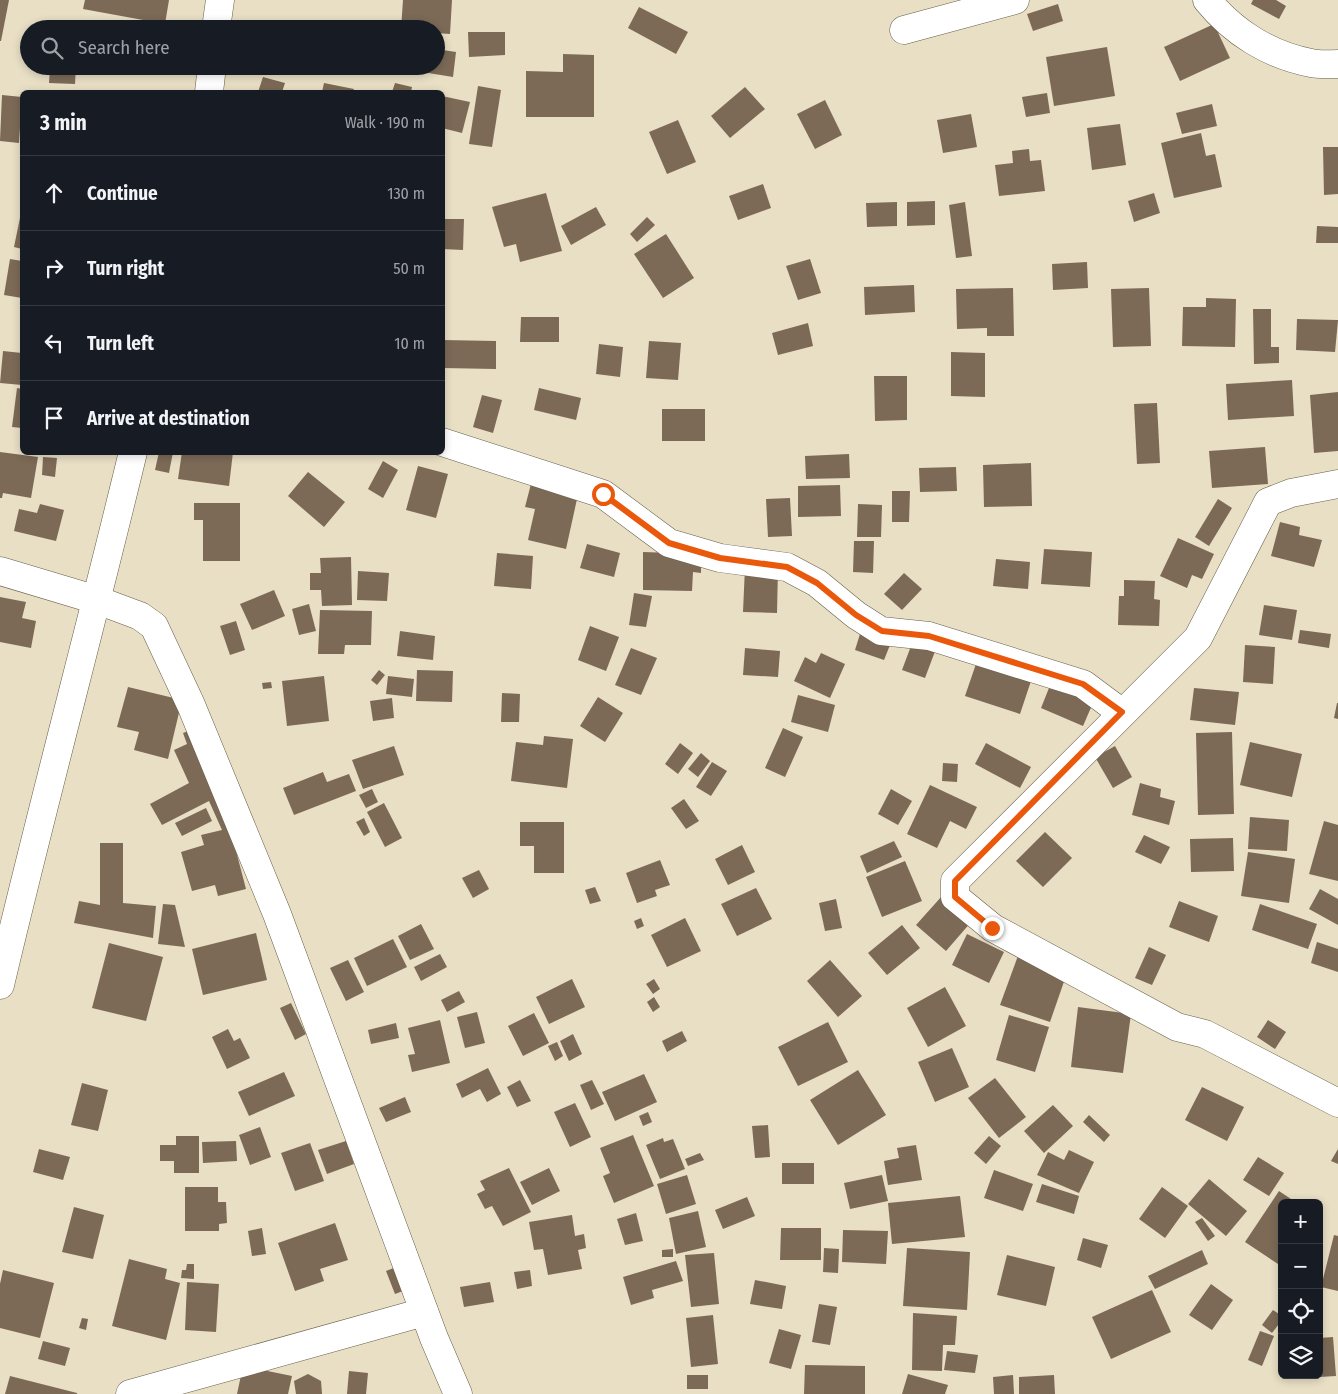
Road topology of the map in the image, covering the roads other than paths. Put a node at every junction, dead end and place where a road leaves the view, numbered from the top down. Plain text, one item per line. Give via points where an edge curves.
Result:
1 (220, 0) edge
2 (1015, 0) edge
3 (1207, 0) edge
4 (217, 20) edge
5 (904, 30) dead end
6 (1338, 64) edge
7 (211, 75) edge
8 (209, 90) edge
9 (445, 443) edge
10 (131, 455) edge
11 (1338, 484) edge
12 (0, 571) edge
13 (97, 600) junction
14 (1122, 712) junction
15 (0, 985) edge
16 (1338, 1103) edge
17 (424, 1312) junction
18 (130, 1394) edge
19 (458, 1394) edge

1 - 4 street
2 - 5 street
3 - 6 street via 1224,20 1258,45 1311,63
7 - 8 street
9 - 14 street via 603,494 669,543 720,558 787,567 817,583 856,615 882,631 929,636 1083,684
10 - 13 street
11 - 14 street via 1291,493 1268,502 1198,638
12 - 13 street
13 - 15 street via 44,797
13 - 17 street via 140,616 154,626 191,705 277,914
14 - 16 street via 955,881 955,897 992,928 1177,1027 1205,1034
17 - 18 street
17 - 19 street

